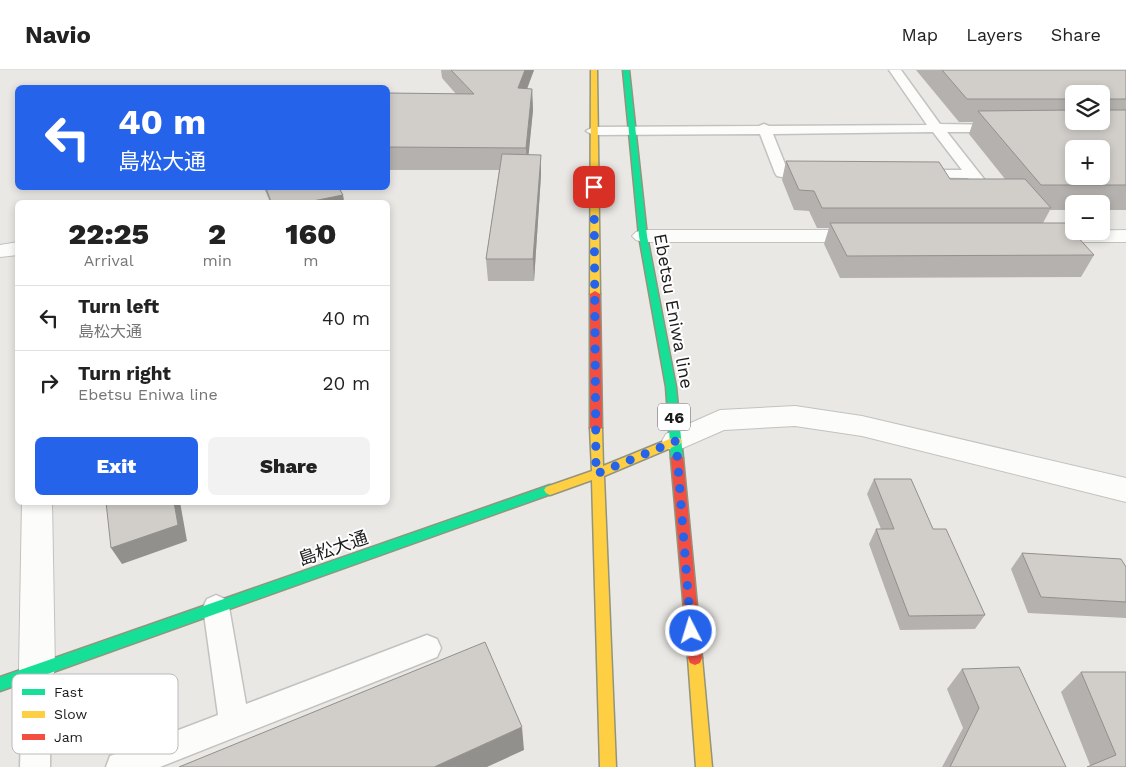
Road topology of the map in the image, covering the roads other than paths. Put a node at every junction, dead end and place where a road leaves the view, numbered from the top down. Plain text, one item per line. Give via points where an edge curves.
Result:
1 (594, 70) edge
2 (626, 70) edge
3 (895, 70) edge
4 (764, 128) junction
5 (936, 128) junction
6 (1012, 128) edge
7 (594, 130) junction
8 (632, 130) junction
9 (830, 173) edge
10 (906, 174) edge
11 (973, 174) junction
12 (989, 194) edge
13 (643, 236) junction
14 (889, 236) edge
15 (1018, 236) edge
16 (1126, 236) edge
17 (15, 248) edge
18 (0, 251) edge
19 (676, 441) junction
20 (596, 474) junction
21 (1126, 490) edge
22 (37, 505) edge
23 (216, 607) junction
24 (427, 648) dead end
25 (37, 670) junction
26 (26, 674) edge
27 (37, 674) edge
28 (12, 679) edge
29 (0, 684) edge
30 (234, 723) junction
31 (178, 745) edge
32 (35, 754) edge
33 (154, 754) edge
34 (35, 767) edge
35 (121, 767) edge
36 (608, 767) edge
37 (704, 767) edge

1 - 7 main road
2 - 8 main road, Ebetsu Eniwa line / 46
3 - 5 lane
4 - 5 lane
4 - 8 lane
4 - 9 lane via 782,173
5 - 6 lane
5 - 11 lane
7 - 8 lane
7 - 20 main road
8 - 13 main road, Ebetsu Eniwa line / 46
10 - 11 lane
11 - 12 lane
13 - 14 street
13 - 19 main road, Ebetsu Eniwa line / 46 via 671,386
15 - 16 street
17 - 18 street
19 - 20 main road, 島松大通
19 - 21 street via 720,420 795,416 862,426
19 - 37 main road, Ebetsu Eniwa line / 46
20 - 23 main road, 島松大通
20 - 36 main road
22 - 25 street
23 - 25 main road, 島松大通
23 - 30 lane
24 - 30 lane
25 - 26 main road, 島松大通
25 - 27 lane
28 - 29 main road, 島松大通
30 - 31 lane
32 - 34 lane
33 - 35 lane

